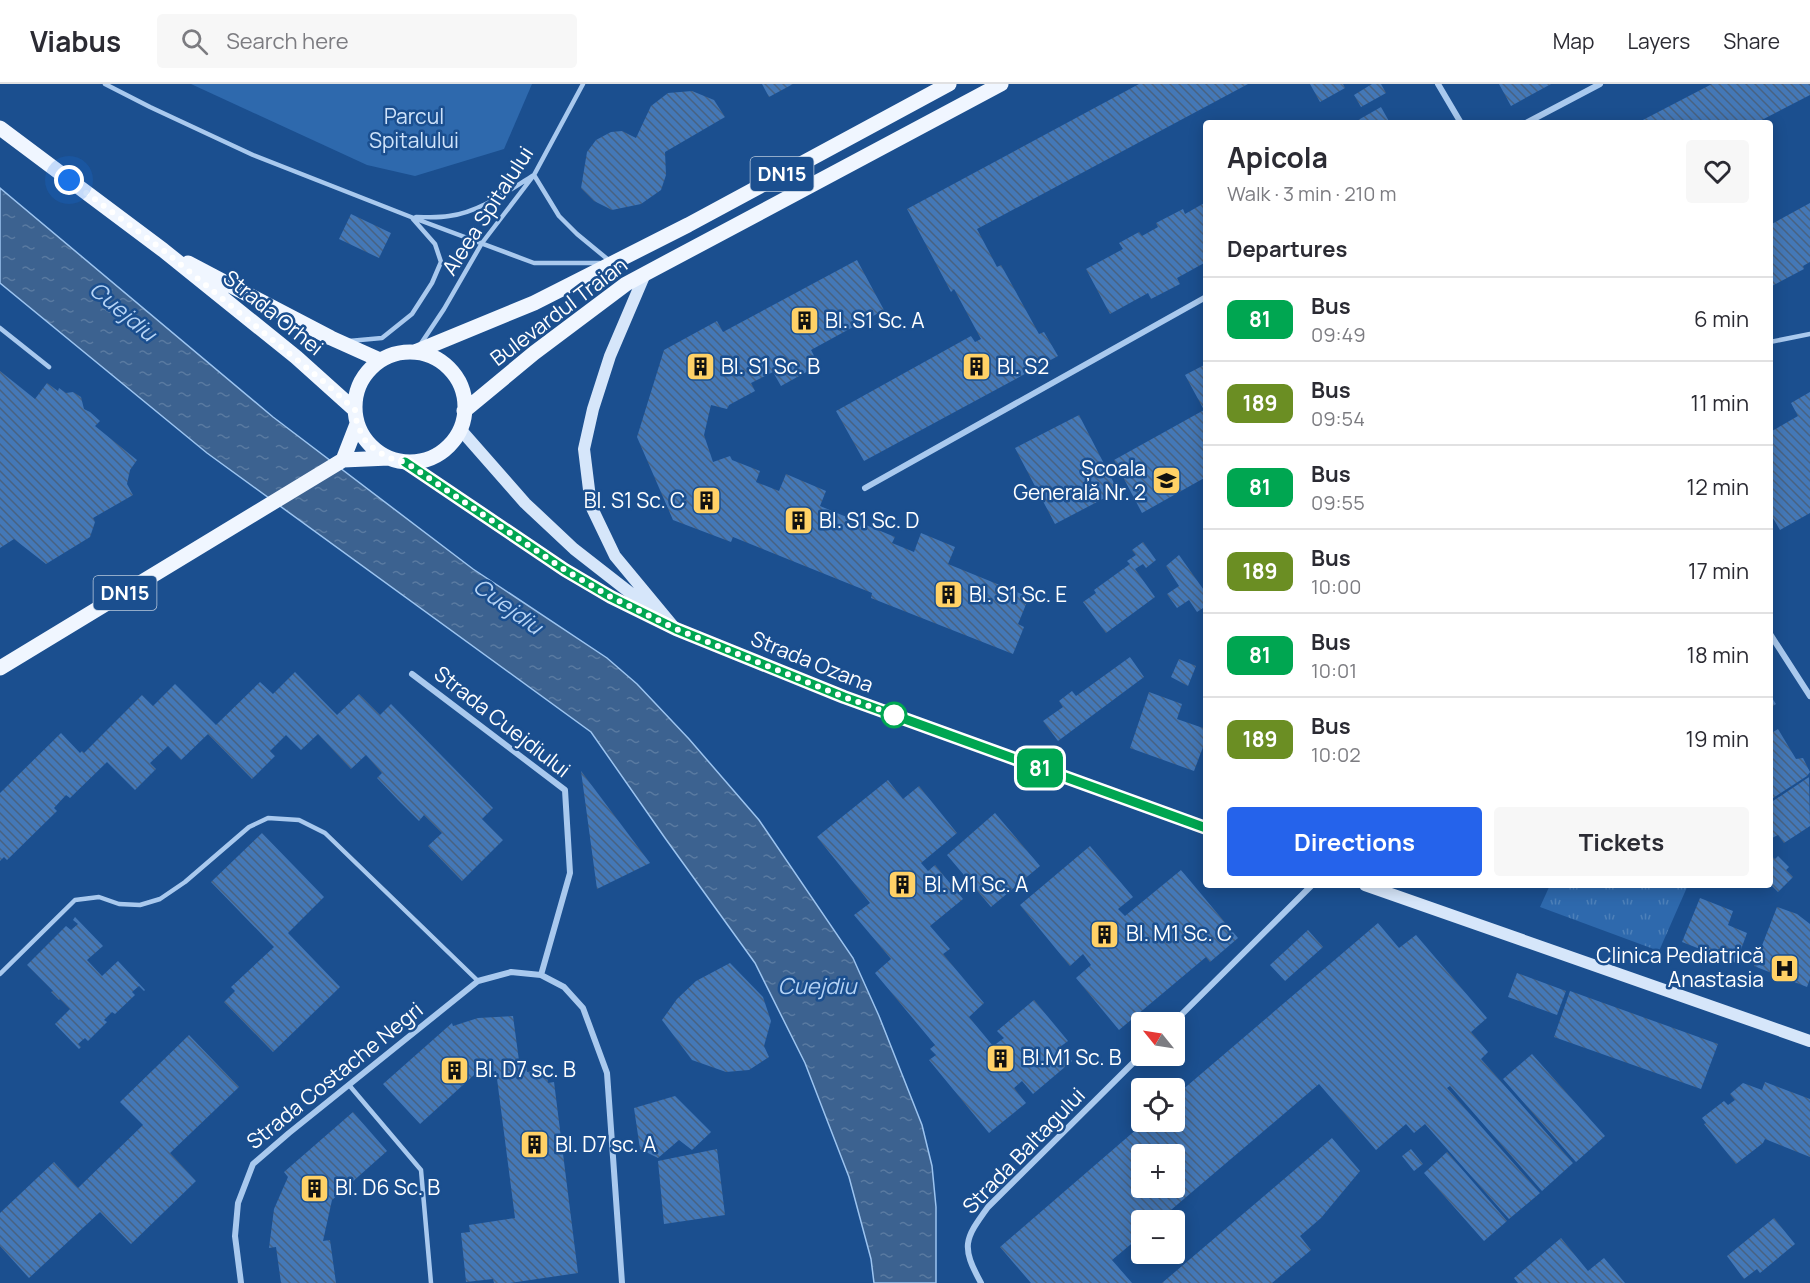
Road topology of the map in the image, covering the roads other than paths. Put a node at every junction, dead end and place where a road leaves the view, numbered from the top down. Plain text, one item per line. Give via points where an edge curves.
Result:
1 (105, 84) edge
2 (583, 84) edge
3 (949, 84) edge
4 (1001, 84) edge
5 (1438, 84) edge
6 (1600, 84) edge
7 (1459, 120) edge
8 (1532, 120) edge
9 (0, 128) edge
10 (534, 174) junction
11 (411, 217) junction
12 (482, 243) junction
13 (163, 250) junction
14 (613, 263) junction
15 (645, 274) junction
16 (1203, 299) edge
17 (0, 328) edge
18 (1810, 334) edge
19 (1773, 341) edge
20 (341, 342) junction
21 (415, 352) junction
22 (380, 360) junction
23 (49, 368) dead end
24 (464, 411) junction
25 (356, 417) junction
26 (460, 429) junction
27 (389, 458) junction
28 (343, 460) junction
29 (405, 462) junction
30 (866, 488) dead end
31 (676, 629) junction
32 (1773, 639) edge
33 (0, 668) edge
34 (412, 674) dead end
35 (1810, 696) edge
36 (1203, 827) edge
37 (1309, 888) edge
38 (1374, 888) edge
39 (0, 974) edge
40 (541, 975) junction
41 (478, 981) junction
42 (1184, 1012) edge
43 (1810, 1041) edge
44 (1131, 1065) edge
45 (349, 1085) junction
46 (241, 1283) edge
47 (431, 1283) edge
48 (622, 1283) edge
49 (981, 1283) edge

1 - 11 lane via 253,155
2 - 10 lane, Aleea Spitalului
3 - 14 main road, Bulevardul Traian / DN15
4 - 15 main road, Bulevardul Traian / DN15
5 - 7 street
6 - 8 street
9 - 13 main road, Strada Orhei
10 - 11 lane via 477,208 450,216
10 - 12 lane, Aleea Spitalului
10 - 14 lane via 559,216
11 - 12 lane
11 - 20 lane via 435,244 441,262 432,283 412,314 382,338
12 - 14 lane via 534,264
12 - 21 lane, Aleea Spitalului
13 - 20 main road, Strada Orhei
13 - 25 main road, Strada Orhei via 296,357
14 - 21 main road, Bulevardul Traian / DN15 via 534,303
15 - 24 main road, Bulevardul Traian / DN15 via 626,284
15 - 31 street via 610,356 584,449 591,506 615,556
16 - 30 street
17 - 23 lane
18 - 19 lane
20 - 22 main road, Strada Orhei
21 - 22 main road, DN15
21 - 24 main road, DN15 via 435,358 452,372 462,390
22 - 25 main road via 361,382
24 - 26 main road, DN15
25 - 27 main road, DN15 via 364,439
25 - 28 main road
26 - 29 main road, DN15 via 444,451
26 - 31 street, Strada Ozana via 525,503 574,549
27 - 28 main road, DN15
27 - 29 main road, DN15
28 - 33 main road, DN15
29 - 31 street, Strada Ozana via 565,570
31 - 36 street, Strada Ozana via 844,697
32 - 35 street
34 - 40 street, Strada Cuejdiului via 566,790 570,873
37 - 42 street
38 - 43 street
39 - 41 lane via 75,900 99,897 119,904 140,905 160,899 249,827 268,818 299,820 325,833
40 - 41 street via 511,972
40 - 48 street via 564,987 583,1008 608,1073
41 - 45 street, Strada Costache Negri
44 - 49 street, Strada Baltagului via 988,1207 971,1230 967,1248
45 - 46 street, Strada Costache Negri via 253,1164 238,1203 235,1236
45 - 47 lane via 421,1170

